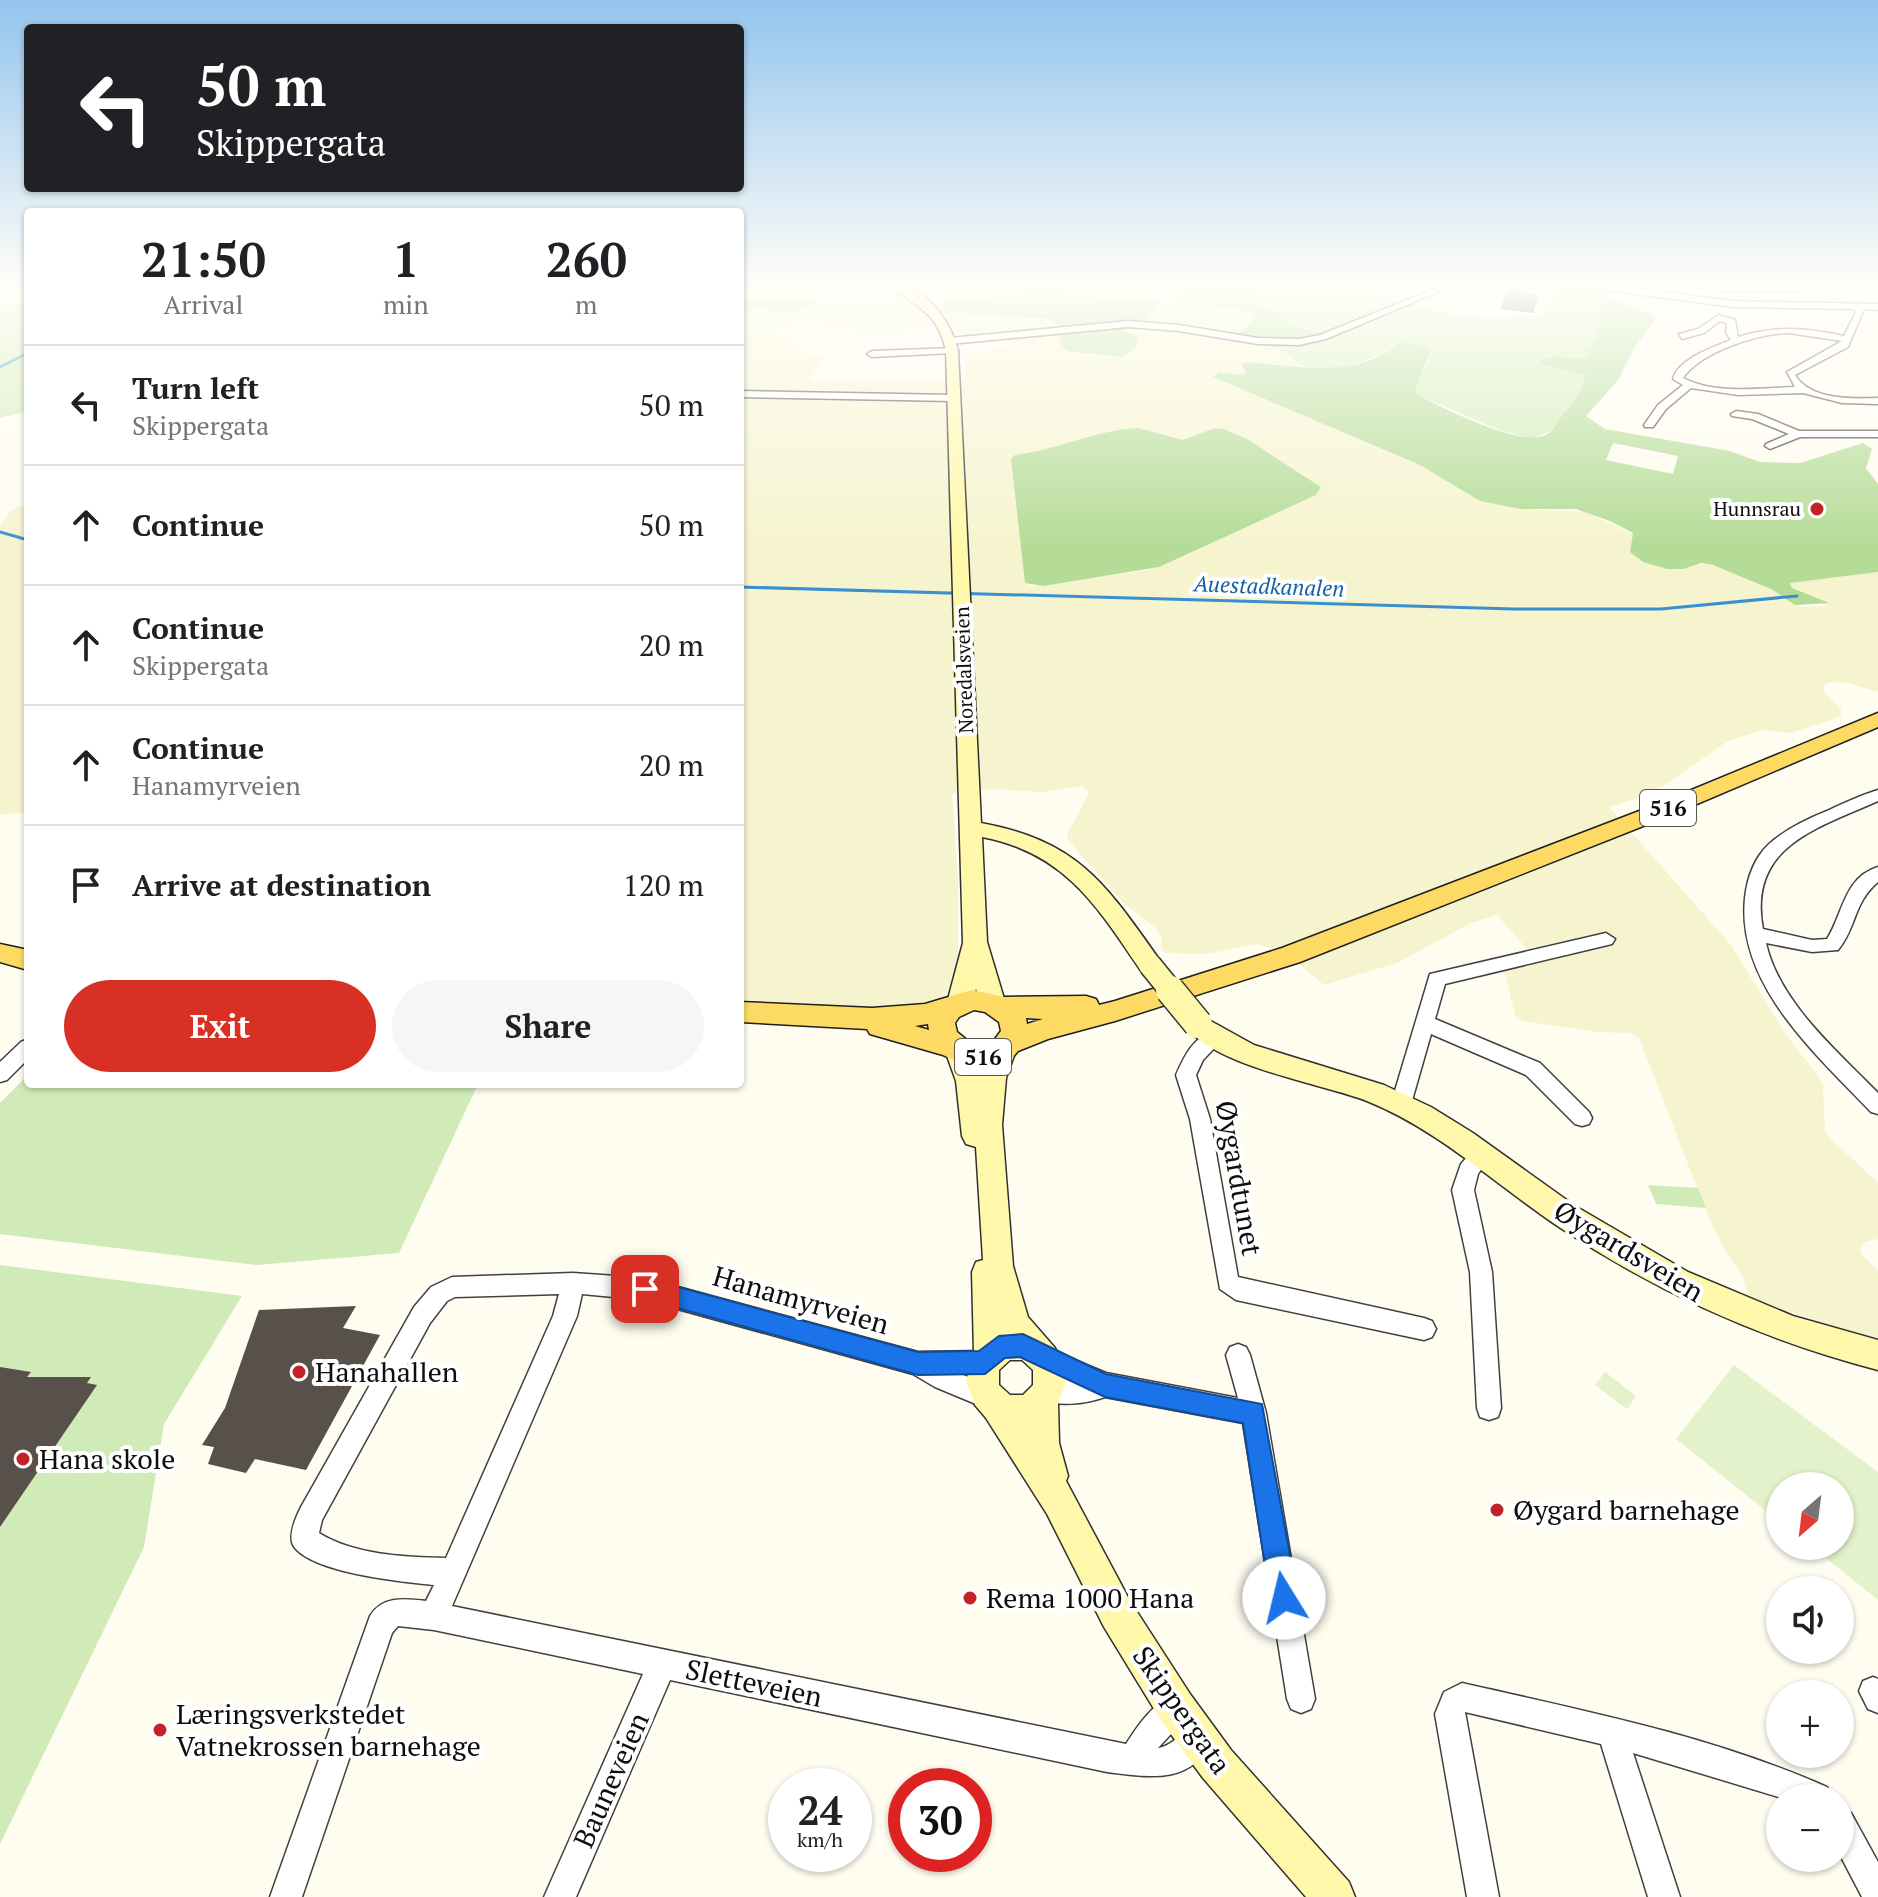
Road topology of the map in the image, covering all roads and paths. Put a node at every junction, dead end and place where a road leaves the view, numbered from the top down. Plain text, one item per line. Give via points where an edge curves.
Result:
1 (952, 372) edge
2 (1681, 372) edge
3 (1795, 372) edge
4 (1688, 386) junction
5 (1804, 390) junction
6 (744, 394) edge
7 (954, 398) junction
8 (1878, 401) edge
9 (1736, 414) dead end
10 (1649, 425) dead end
11 (1798, 434) junction
12 (1878, 434) edge
13 (1770, 446) dead end
14 (1878, 719) edge
15 (1878, 795) edge
16 (971, 837) junction
17 (1878, 873) edge
18 (1755, 934) junction
19 (1606, 939) dead end
20 (975, 942) junction
21 (0, 953) edge
22 (24, 959) edge
23 (1145, 1000) junction
24 (997, 1005) junction
25 (955, 1006) junction
26 (744, 1012) edge
27 (853, 1019) junction
28 (1425, 1023) junction
29 (1206, 1031) junction
30 (1007, 1046) junction
31 (954, 1049) junction
32 (24, 1051) edge
33 (0, 1074) edge
34 (1401, 1104) junction
35 (1878, 1106) edge
36 (1582, 1118) dead end
37 (1481, 1155) junction
38 (573, 1283) junction
39 (1424, 1329) dead end
40 (1039, 1354) junction
41 (1238, 1355) dead end
42 (1878, 1355) edge
43 (987, 1358) junction
44 (918, 1364) junction
45 (1105, 1385) junction
46 (1045, 1396) junction
47 (992, 1401) junction
48 (1489, 1408) dead end
49 (1254, 1413) junction
50 (1059, 1502) junction
51 (451, 1572) junction
52 (434, 1616) junction
53 (662, 1664) junction
54 (1301, 1699) dead end
55 (1187, 1723) junction
56 (1612, 1732) junction
57 (1785, 1784) edge
58 (1854, 1850) edge
59 (1878, 1894) edge
60 (286, 1897) edge
61 (560, 1897) edge
62 (1334, 1897) edge
63 (1483, 1897) edge
64 (1664, 1897) edge

1 - 7 main road, Noredalsveien
2 - 4 street via 1678,379
3 - 5 street via 1792,381
4 - 5 street
4 - 10 street
5 - 8 street via 1845,401
6 - 7 street
7 - 16 main road, Noredalsveien
9 - 11 street
11 - 12 street
11 - 13 street
14 - 23 main road, 516 via 1663,810 1305,950
15 - 18 street via 1773,849 1752,898
16 - 20 main road, Noredalsveien
16 - 29 main road, Øygardsveien, bridge via 1023,841 1073,865
17 - 18 street via 1859,888 1840,938 1832,945
18 - 35 street via 1758,951 1787,1004
19 - 28 street via 1437,979
20 - 24 main road, Noredalsveien
20 - 25 main road, Noredalsveien
21 - 22 main road
23 - 24 main road, 516 via 1060,1008
23 - 30 main road, 516
24 - 25 main road, 516 via 972,1000
24 - 30 main road, 516 via 1012,1017 1015,1027
25 - 27 main road, 516 via 915,1017
25 - 31 main road, 516 via 940,1027
26 - 27 main road, 516
27 - 31 main road, 516
28 - 34 street
28 - 36 street via 1533,1069
29 - 34 main road, Øygardsveien via 1265,1061
29 - 39 street, Øygardtunet via 1186,1075 1195,1094 1228,1282 1236,1289
30 - 31 main road, 516 via 978,1057
30 - 40 main road, Skippergata via 993,1078 988,1125 998,1266 1014,1324
31 - 43 main road, Skippergata via 969,1081 974,1123 987,1267
32 - 33 street
34 - 37 main road, Øygardsveien
37 - 42 main road, Øygardsveien via 1579,1224 1681,1286 1794,1333
37 - 48 street via 1468,1170 1463,1190 1481,1272
38 - 44 street, Hanamyrveien via 653,1290
38 - 51 street via 565,1316
38 - 51 street, Hanamyrveien via 452,1287 439,1294 374,1397 304,1530 310,1544 334,1553 386,1567
40 - 43 main road via 1011,1344
40 - 45 street
40 - 46 main road, Skippergata via 1049,1368
41 - 49 street
43 - 44 street, Hanamyrveien
43 - 47 main road, Skippergata via 981,1374
44 - 47 street, Hanamyrveien
45 - 46 street
45 - 49 street
46 - 47 main road via 1021,1411
46 - 50 main road, Skippergata via 1042,1443
47 - 50 main road, Skippergata
49 - 54 street
50 - 55 main road, Skippergata via 1117,1614
51 - 52 street
52 - 53 street, Sletteveien
52 - 60 street, Sletteveien via 398,1612 386,1616 380,1626
53 - 55 street, Sletteveien via 1159,1765 1176,1760
53 - 61 street, Bauneveien
55 - 62 main road, Skippergata
56 - 57 street
56 - 63 street via 1473,1698 1454,1702 1450,1714
56 - 64 street
58 - 59 street

